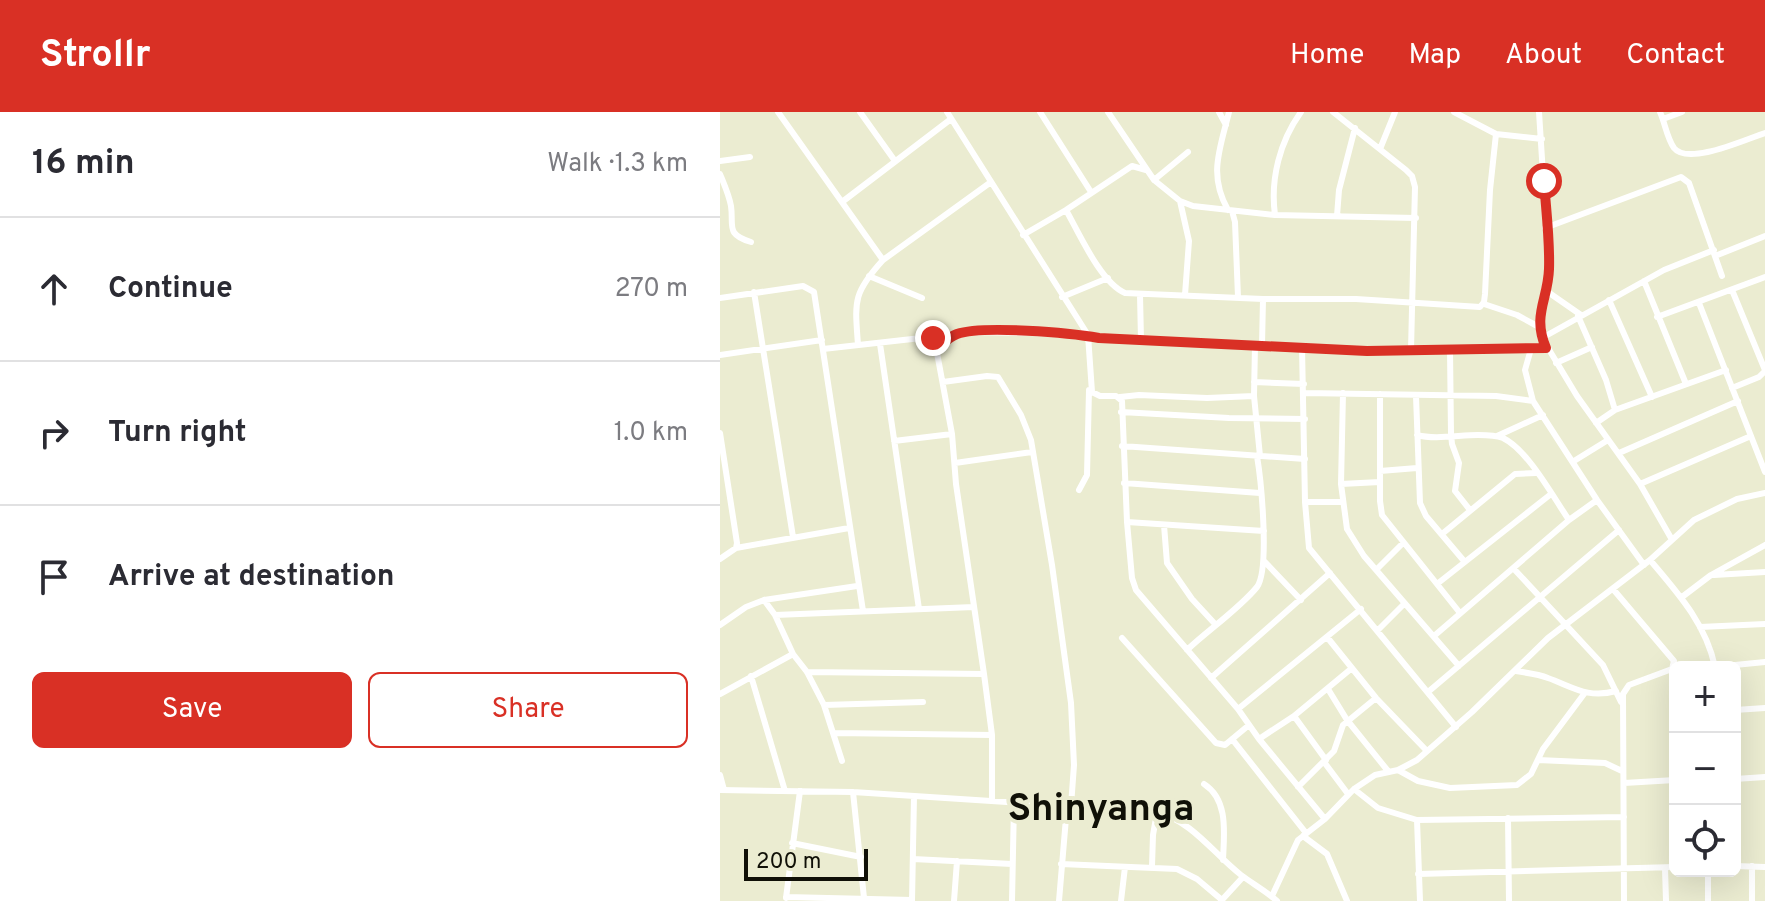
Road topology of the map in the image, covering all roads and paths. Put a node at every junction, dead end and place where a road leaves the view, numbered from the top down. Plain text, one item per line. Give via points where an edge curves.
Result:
1 (778, 112) edge
2 (860, 112) edge
3 (1040, 112) edge
4 (1108, 112) edge
5 (1219, 112) edge
6 (1229, 112) edge
7 (1301, 112) edge
8 (1333, 112) edge
9 (1395, 112) edge
10 (1454, 112) edge
11 (1539, 112) edge
12 (1682, 112) edge
13 (949, 115) edge
14 (1662, 116) edge
15 (1226, 125) junction
16 (1355, 128) junction
17 (1765, 133) edge
18 (1496, 134) junction
19 (1542, 139) junction
20 (1380, 149) junction
21 (1188, 152) dead end
22 (750, 157) dead end
23 (720, 161) edge
24 (895, 161) junction
25 (1146, 170) junction
26 (720, 174) edge
27 (1154, 180) junction
28 (991, 182) junction
29 (1091, 192) junction
30 (1180, 201) junction
31 (842, 202) junction
32 (1066, 210) junction
33 (1230, 210) junction
34 (1275, 215) junction
35 (1337, 216) junction
36 (1416, 218) junction
37 (1545, 228) junction
38 (1023, 235) junction
39 (1765, 236) edge
40 (751, 242) dead end
41 (1714, 253) junction
42 (883, 260) junction
43 (869, 276) junction
44 (1722, 276) dead end
45 (1108, 278) junction
46 (1765, 278) edge
47 (1644, 281) junction
48 (1545, 290) junction
49 (1732, 290) junction
50 (754, 292) junction
51 (1140, 295) junction
52 (1185, 295) junction
53 (1062, 297) junction
54 (1238, 297) junction
55 (720, 298) edge
56 (922, 298) dead end
57 (1263, 299) junction
58 (1609, 300) junction
59 (1413, 301) junction
60 (1699, 303) junction
61 (1484, 304) junction
62 (1580, 316) junction
63 (1657, 317) junction
64 (1539, 327) junction
65 (1087, 335) junction
66 (1542, 338) junction
67 (822, 340) junction
68 (1141, 340) junction
69 (880, 344) junction
70 (858, 345) junction
71 (1258, 345) junction
72 (1302, 347) junction
73 (1592, 347) junction
74 (764, 348) junction
75 (937, 348) junction
76 (1546, 348) junction
77 (823, 349) junction
78 (1531, 349) junction
79 (1411, 350) junction
80 (1450, 350) junction
81 (720, 355) edge
82 (1556, 363) junction
83 (1726, 370) junction
84 (1765, 370) edge
85 (943, 382) junction
86 (1254, 382) junction
87 (1304, 384) junction
88 (1686, 384) junction
89 (1089, 387) junction
90 (1732, 388) junction
91 (1304, 393) junction
92 (1343, 393) junction
93 (1380, 394) junction
94 (1254, 396) junction
95 (1416, 396) junction
96 (1449, 396) junction
97 (1120, 397) junction
98 (1652, 397) junction
99 (1533, 401) junction
100 (1738, 401) junction
101 (1615, 410) junction
102 (1121, 412) junction
103 (1543, 415) junction
104 (1257, 419) junction
105 (1305, 419) junction
106 (1596, 423) junction
107 (720, 433) edge
108 (952, 434) junction
109 (1451, 434) junction
110 (1417, 435) junction
111 (1497, 436) junction
112 (1751, 436) junction
113 (1608, 440) junction
114 (894, 441) junction
115 (721, 445) edge
116 (1122, 446) junction
117 (1032, 452) junction
118 (1619, 453) junction
119 (1259, 456) junction
120 (1305, 459) junction
121 (1574, 461) junction
122 (955, 463) junction
123 (1417, 468) junction
124 (1380, 471) junction
125 (1765, 472) edge
126 (1537, 473) junction
127 (1380, 482) junction
128 (1124, 483) junction
129 (1341, 484) junction
130 (1640, 484) junction
131 (1079, 490) dead end
132 (1260, 493) junction
133 (1765, 493) edge
134 (1551, 494) junction
135 (1597, 500) junction
136 (1305, 502) junction
137 (1343, 502) junction
138 (1470, 510) junction
139 (1569, 520) junction
140 (1127, 522) junction
141 (1164, 525) junction
142 (849, 528) junction
143 (1619, 530) junction
144 (1264, 531) junction
145 (1442, 534) junction
146 (793, 537) junction
147 (1671, 538) junction
148 (1403, 543) junction
149 (1765, 545) edge
150 (736, 548) junction
151 (720, 559) edge
152 (1264, 561) junction
153 (1464, 561) junction
154 (1647, 562) junction
155 (1514, 569) junction
156 (1376, 570) junction
157 (1275, 571) junction
158 (1765, 572) edge
159 (1330, 573) junction
160 (1711, 575) junction
161 (1259, 583) junction
162 (1437, 584) junction
163 (857, 586) junction
164 (1613, 589) junction
165 (1540, 597) junction
166 (1682, 597) junction
167 (764, 600) junction
168 (1301, 600) junction
169 (1404, 604) junction
170 (974, 607) junction
171 (919, 609) junction
172 (1361, 609) junction
173 (863, 611) junction
174 (1460, 613) junction
175 (775, 615) junction
176 (1566, 623) junction
177 (1215, 624) junction
178 (1765, 624) edge
179 (720, 625) edge
180 (1700, 627) junction
181 (1377, 631) junction
182 (1434, 636) junction
183 (1327, 637) junction
184 (1122, 638) dead end
185 (1187, 650) junction
186 (793, 654) junction
187 (1714, 661) edge
188 (1765, 662) edge
189 (1741, 664) edge
190 (1459, 666) junction
191 (1352, 668) junction
192 (1516, 671) junction
193 (807, 672) junction
194 (984, 674) junction
195 (751, 676) junction
196 (1211, 678) junction
197 (1328, 689) junction
198 (1616, 691) junction
199 (1428, 692) junction
200 (720, 694) edge
201 (1584, 694) junction
202 (1376, 698) junction
203 (923, 702) dead end
204 (824, 705) junction
205 (1622, 705) junction
206 (1765, 708) edge
207 (1238, 709) junction
208 (1741, 710) edge
209 (1294, 716) junction
210 (1347, 720) junction
211 (1249, 725) junction
212 (1456, 727) junction
213 (834, 733) junction
214 (992, 735) junction
215 (1232, 739) junction
216 (1259, 739) junction
217 (1426, 750) junction
218 (1538, 760) junction
219 (842, 761) dead end
220 (1325, 761) junction
221 (1398, 770) junction
222 (1388, 771) junction
223 (1622, 771) junction
224 (720, 775) edge
225 (1765, 777) edge
226 (1741, 779) edge
227 (1669, 780) edge
228 (1624, 783) junction
229 (1204, 784) dead end
230 (1298, 787) junction
231 (722, 790) edge
232 (785, 791) junction
233 (800, 791) junction
234 (1351, 791) junction
235 (853, 792) junction
236 (914, 796) junction
237 (992, 801) junction
238 (1014, 803) junction
239 (1069, 806) junction
240 (1157, 812) junction
241 (1624, 817) junction
242 (1508, 818) junction
243 (1325, 819) junction
244 (1417, 820) junction
245 (1302, 837) junction
246 (792, 843) junction
247 (861, 857) junction
248 (913, 859) junction
249 (1223, 860) junction
250 (957, 861) junction
251 (1012, 864) junction
252 (1061, 864) junction
253 (1152, 866) junction
254 (1741, 866) edge
255 (1752, 866) junction
256 (1125, 867) junction
257 (1765, 867) edge
258 (1625, 868) junction
259 (1665, 868) junction
260 (1669, 868) edge
261 (1508, 872) junction
262 (1418, 874) junction
263 (1243, 877) junction
264 (1708, 877) edge
265 (864, 898) junction
266 (786, 899) edge
267 (1274, 899) edge
268 (879, 900) edge
269 (912, 900) edge
270 (1222, 900) edge
271 (954, 901) edge
272 (1012, 901) edge
273 (1059, 901) edge
274 (1121, 901) edge
275 (1347, 901) edge
276 (1420, 901) edge
277 (1509, 901) edge
278 (1624, 901) edge
279 (1666, 901) edge
280 (1708, 901) edge
281 (1752, 901) edge

1 - 31 street
2 - 24 street
3 - 29 street
4 - 25 street
5 - 15 street
6 - 15 street
7 - 34 street via 1283,141
8 - 16 street
9 - 20 street
10 - 18 street
11 - 19 street
12 - 14 street
13 - 24 street
13 - 28 street
14 - 17 street via 1673,146 1685,154
15 - 33 street via 1216,178
16 - 20 street
16 - 35 street
18 - 19 street
18 - 61 street
19 - 37 street
20 - 36 street via 1412,176
21 - 27 street
22 - 23 street
24 - 31 street
25 - 27 street
25 - 29 street via 1127,167
26 - 40 street via 731,226 737,236
27 - 30 street
28 - 38 street
28 - 42 street
29 - 32 street
30 - 33 street
30 - 52 street via 1189,241
31 - 42 street
32 - 38 street
32 - 45 street
33 - 34 street
33 - 54 street
34 - 35 street
35 - 36 street
36 - 59 street
37 - 41 street via 1681,177 1689,183
37 - 48 street
38 - 53 street
39 - 41 street
41 - 44 street
41 - 47 street
42 - 43 street
43 - 56 street
43 - 70 street via 857,296
45 - 51 street via 1118,290
45 - 53 street
46 - 49 street
47 - 58 street
47 - 63 street
48 - 62 street
48 - 64 street
49 - 60 street
49 - 84 street
50 - 55 street
50 - 67 street via 810,288 817,299
50 - 74 street
51 - 52 street
51 - 68 street
52 - 54 street
53 - 65 street
54 - 57 street
57 - 59 street
57 - 71 street
58 - 62 street
58 - 98 street
59 - 61 street
59 - 79 street
60 - 63 street
60 - 83 street
61 - 64 street
62 - 66 street
62 - 73 street
63 - 88 street
64 - 66 street
65 - 68 street
65 - 75 street via 967,332
65 - 89 street
66 - 76 street
67 - 74 street
67 - 77 street
68 - 71 street
69 - 70 street
69 - 75 street via 930,337
69 - 114 street
70 - 77 street
71 - 72 street
71 - 86 street
72 - 79 street
72 - 87 street
73 - 82 street
73 - 101 street
74 - 81 street
74 - 146 street
75 - 85 street
76 - 78 street
76 - 82 street
77 - 142 street
78 - 80 street
78 - 99 street via 1525,370
79 - 80 street
80 - 96 street
82 - 106 street
83 - 88 street
83 - 90 street
84 - 90 street
85 - 108 street
85 - 117 street via 998,377 1021,415
86 - 87 street
86 - 94 street
87 - 91 street
88 - 98 street
89 - 97 street via 1095,395
89 - 131 street via 1087,475
90 - 100 street
91 - 92 street
91 - 105 street
92 - 93 street
92 - 129 street
93 - 95 street
93 - 124 street
94 - 97 street
94 - 104 street
95 - 96 street
95 - 110 street
96 - 99 street
96 - 109 street
97 - 102 street
98 - 101 street
99 - 103 street
100 - 112 street
100 - 118 street
101 - 106 street
102 - 104 street
102 - 116 street
103 - 111 street
103 - 121 street
104 - 105 street
104 - 119 street
105 - 120 street
106 - 113 street
107 - 115 street
108 - 114 street
108 - 122 street
109 - 110 street
109 - 111 street
109 - 138 street via 1459,463 1455,491
110 - 123 street
111 - 126 street
112 - 125 street
112 - 130 street
113 - 118 street
113 - 121 street
114 - 171 street
115 - 150 street
116 - 119 street
116 - 128 street
117 - 122 street
117 - 239 street via 1071,703 1074,765
118 - 130 street
119 - 120 street
119 - 132 street
120 - 136 street
121 - 135 street
122 - 170 street
123 - 124 street
123 - 145 street via 1421,508
124 - 127 street
126 - 134 street
126 - 138 street via 1515,474
127 - 129 street
127 - 148 street via 1382,515
128 - 132 street
128 - 140 street
129 - 137 street
130 - 147 street
132 - 144 street
133 - 147 street via 1714,509
134 - 139 street
134 - 153 street
135 - 139 street
135 - 143 street
136 - 137 street
136 - 159 street via 1309,548
137 - 156 street via 1347,529
138 - 145 street
139 - 155 street
140 - 141 street
140 - 185 street via 1133,584
141 - 144 street
141 - 177 street via 1167,563
142 - 146 street
142 - 163 street
143 - 154 street
143 - 165 street
144 - 152 street
145 - 153 street
146 - 150 street
147 - 154 street
148 - 156 street
148 - 162 street
149 - 160 street
150 - 151 street
152 - 157 street
152 - 161 street
153 - 162 street
154 - 164 street
154 - 166 street
155 - 165 street
155 - 174 street
156 - 169 street
157 - 161 street
157 - 168 street
158 - 160 street
159 - 168 street
159 - 172 street
160 - 166 street
161 - 177 street
162 - 174 street
163 - 167 street
163 - 173 street
164 - 176 street
164 - 205 street via 1674,661 1669,672 1629,685
165 - 176 street
165 - 190 street
166 - 180 street
167 - 175 street
167 - 179 street
168 - 196 street
169 - 181 street
169 - 182 street
170 - 171 street
170 - 194 street
171 - 173 street
172 - 181 street
172 - 183 street
173 - 175 street
174 - 182 street
175 - 186 street
176 - 192 street
176 - 198 street via 1603,665
177 - 185 street
178 - 180 street
180 - 187 street
181 - 199 street
182 - 190 street
183 - 191 street
183 - 207 street
184 - 215 street via 1216,743 1225,745
185 - 196 street
186 - 193 street
186 - 195 street
188 - 189 street
190 - 199 street
191 - 197 street
191 - 202 street
192 - 201 street
192 - 212 street
193 - 194 street
193 - 204 street
194 - 214 street
195 - 200 street
195 - 232 street
196 - 207 street
197 - 209 street
197 - 210 street
198 - 201 street
198 - 205 street
199 - 212 street
201 - 218 street
202 - 210 street
202 - 217 street
203 - 204 street
204 - 213 street
205 - 223 street
206 - 208 street
207 - 211 street
209 - 216 street
209 - 220 street
210 - 220 street
210 - 222 street
211 - 215 street
211 - 216 street
212 - 217 street
213 - 214 street
213 - 219 street
214 - 237 street
215 - 245 street
216 - 230 street
217 - 221 street
218 - 221 street via 1525,781 1511,786 1450,788
218 - 223 street via 1605,763
220 - 230 street
220 - 234 street
221 - 222 street
222 - 234 street
223 - 228 street
224 - 231 street
225 - 226 street
227 - 228 street
228 - 241 street
229 - 249 street via 1221,807
230 - 243 street
231 - 232 street
232 - 233 street
233 - 235 street
233 - 246 street
234 - 243 street
234 - 244 street via 1378,808
235 - 236 street
235 - 247 street
236 - 237 street
236 - 248 street
237 - 238 street
238 - 239 street
238 - 251 street
239 - 240 street
239 - 252 street
240 - 249 street via 1183,823
240 - 253 street
241 - 242 street
241 - 258 street
242 - 244 street
242 - 261 street
243 - 245 street
244 - 262 street
245 - 267 street
245 - 275 street via 1327,854
246 - 247 street
246 - 266 street
247 - 265 street
248 - 250 street
248 - 269 street
249 - 263 street
250 - 251 street
250 - 271 street
251 - 272 street
252 - 256 street
252 - 273 street
253 - 256 street
253 - 270 street via 1188,873
254 - 255 street
255 - 257 street
255 - 281 street
256 - 274 street
258 - 259 street
258 - 261 street
258 - 278 street
259 - 260 street
259 - 279 street
261 - 262 street
261 - 277 street
262 - 276 street
263 - 267 street
263 - 270 street
264 - 280 street
265 - 266 street
265 - 268 street
268 - 269 street

